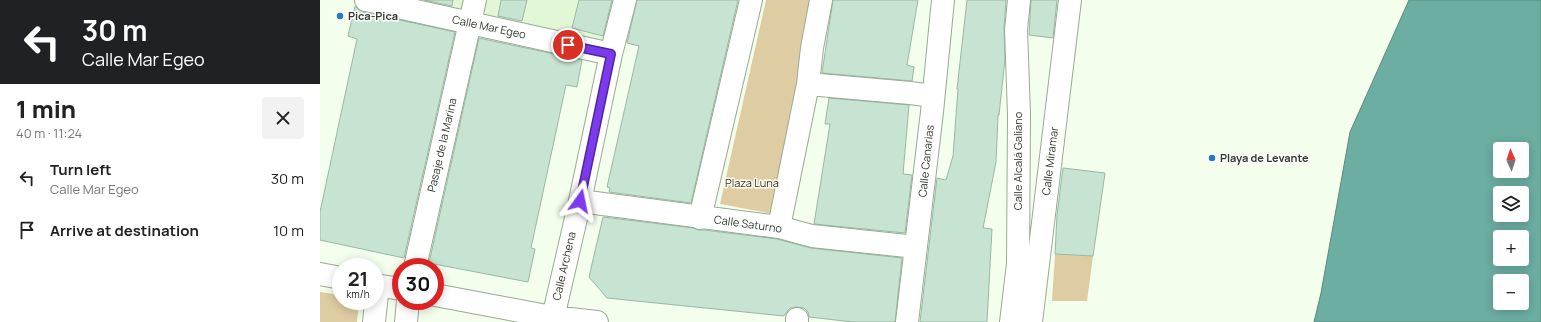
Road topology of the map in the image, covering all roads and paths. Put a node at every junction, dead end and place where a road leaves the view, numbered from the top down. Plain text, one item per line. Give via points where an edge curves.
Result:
1 (366, 0) edge
2 (474, 0) edge
3 (625, 0) edge
4 (751, 0) edge
5 (821, 0) edge
6 (943, 0) edge
7 (1019, 0) edge
8 (1070, 0) edge
9 (469, 23) junction
10 (611, 54) junction
11 (808, 84) junction
12 (933, 96) junction
13 (580, 201) junction
14 (700, 218) junction
15 (779, 227) junction
16 (916, 248) junction
17 (417, 258) edge
18 (320, 274) edge
19 (332, 276) edge
20 (444, 297) edge
21 (375, 310) edge
22 (407, 310) edge
23 (552, 320) edge
24 (374, 322) edge
25 (406, 322) edge
26 (596, 322) edge
27 (907, 322) edge
28 (1011, 322) edge
29 (1031, 322) edge

1 - 9 street, Calle Mar Egeo
2 - 9 street, Pasaje de la Marina
3 - 10 street, Calle Archena
4 - 14 street
5 - 11 street
6 - 12 street, Calle Canarias
7 - 28 street, Calle Alcalá Galiano via 1016,30 1019,115 1018,264
8 - 29 street, Calle Miramar
9 - 10 street, Calle Mar Egeo
9 - 17 street, Pasaje de la Marina
10 - 13 street, Calle Archena
11 - 12 street
11 - 15 street
12 - 16 street, Calle Canarias
13 - 14 street, Calle Saturno
13 - 23 street, Calle Archena
14 - 15 street, Calle Saturno
15 - 16 street, Calle Saturno via 812,236
16 - 27 street, Calle Canarias
18 - 19 street
20 - 23 street
21 - 24 street
22 - 25 street
23 - 26 street

